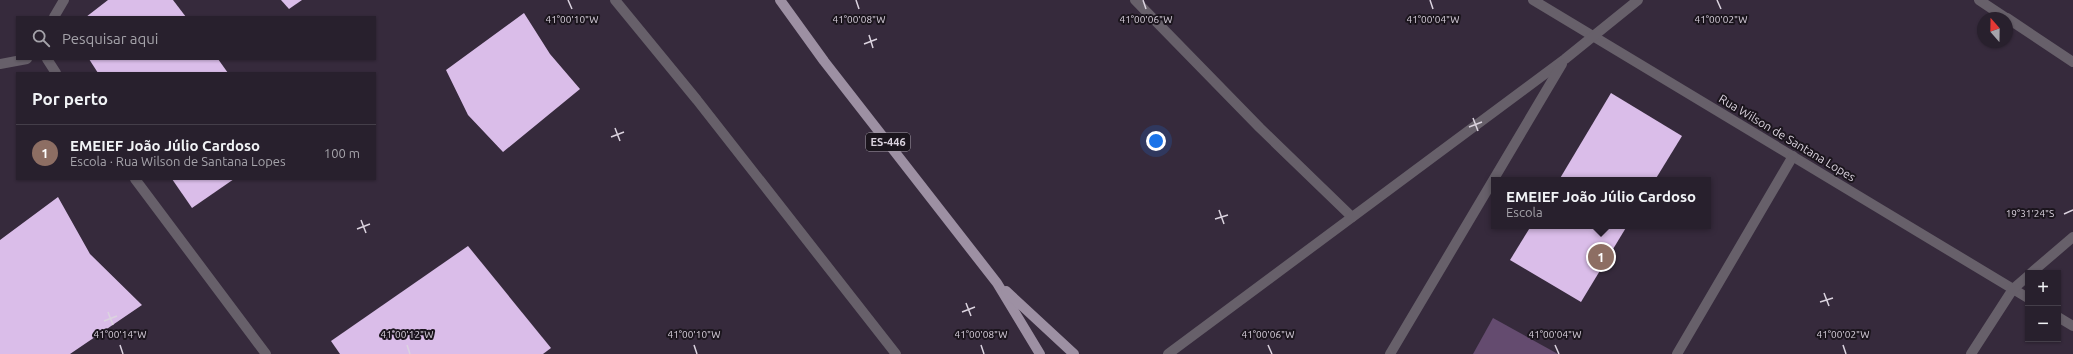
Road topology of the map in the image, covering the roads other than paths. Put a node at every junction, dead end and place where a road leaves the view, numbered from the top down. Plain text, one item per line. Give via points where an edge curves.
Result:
1 (64, 0) edge
2 (615, 0) edge
3 (780, 0) edge
4 (1135, 0) edge
5 (1533, 0) edge
6 (1638, 0) edge
7 (1979, 0) edge
8 (1998, 12) edge
9 (55, 16) edge
10 (2013, 22) edge
11 (1592, 37) junction
12 (1565, 59) junction
13 (22, 60) edge
14 (48, 60) edge
15 (2073, 62) edge
16 (0, 64) edge
17 (55, 72) edge
18 (1793, 156) junction
19 (1495, 177) edge
20 (136, 180) edge
21 (1491, 184) edge
22 (1352, 217) junction
23 (2073, 237) edge
24 (2034, 270) edge
25 (2025, 279) edge
26 (997, 282) junction
27 (2013, 289) junction
28 (2025, 296) edge
29 (2061, 319) edge
30 (2073, 326) edge
31 (266, 354) edge
32 (896, 354) edge
33 (1040, 354) edge
34 (1074, 354) edge
35 (1168, 354) edge
36 (1390, 354) edge
37 (1677, 354) edge
38 (1971, 354) edge

1 - 9 street
2 - 32 street via 697,100
3 - 26 main road, ES-446 via 824,61
4 - 22 street via 1260,128
5 - 11 street, Rua Wilson de Santana Lopes
6 - 11 street
7 - 8 street
10 - 15 street
11 - 12 street
11 - 18 street, Rua Wilson de Santana Lopes
12 - 19 street
12 - 22 street
13 - 16 street
14 - 17 street
18 - 27 street, Rua Wilson de Santana Lopes
18 - 37 street
20 - 31 street
21 - 36 street
22 - 35 street
23 - 24 street
25 - 27 street
26 - 33 main road, ES-446
26 - 34 main road, ES-446
27 - 28 street, Rua Wilson de Santana Lopes
27 - 38 street
29 - 30 street

